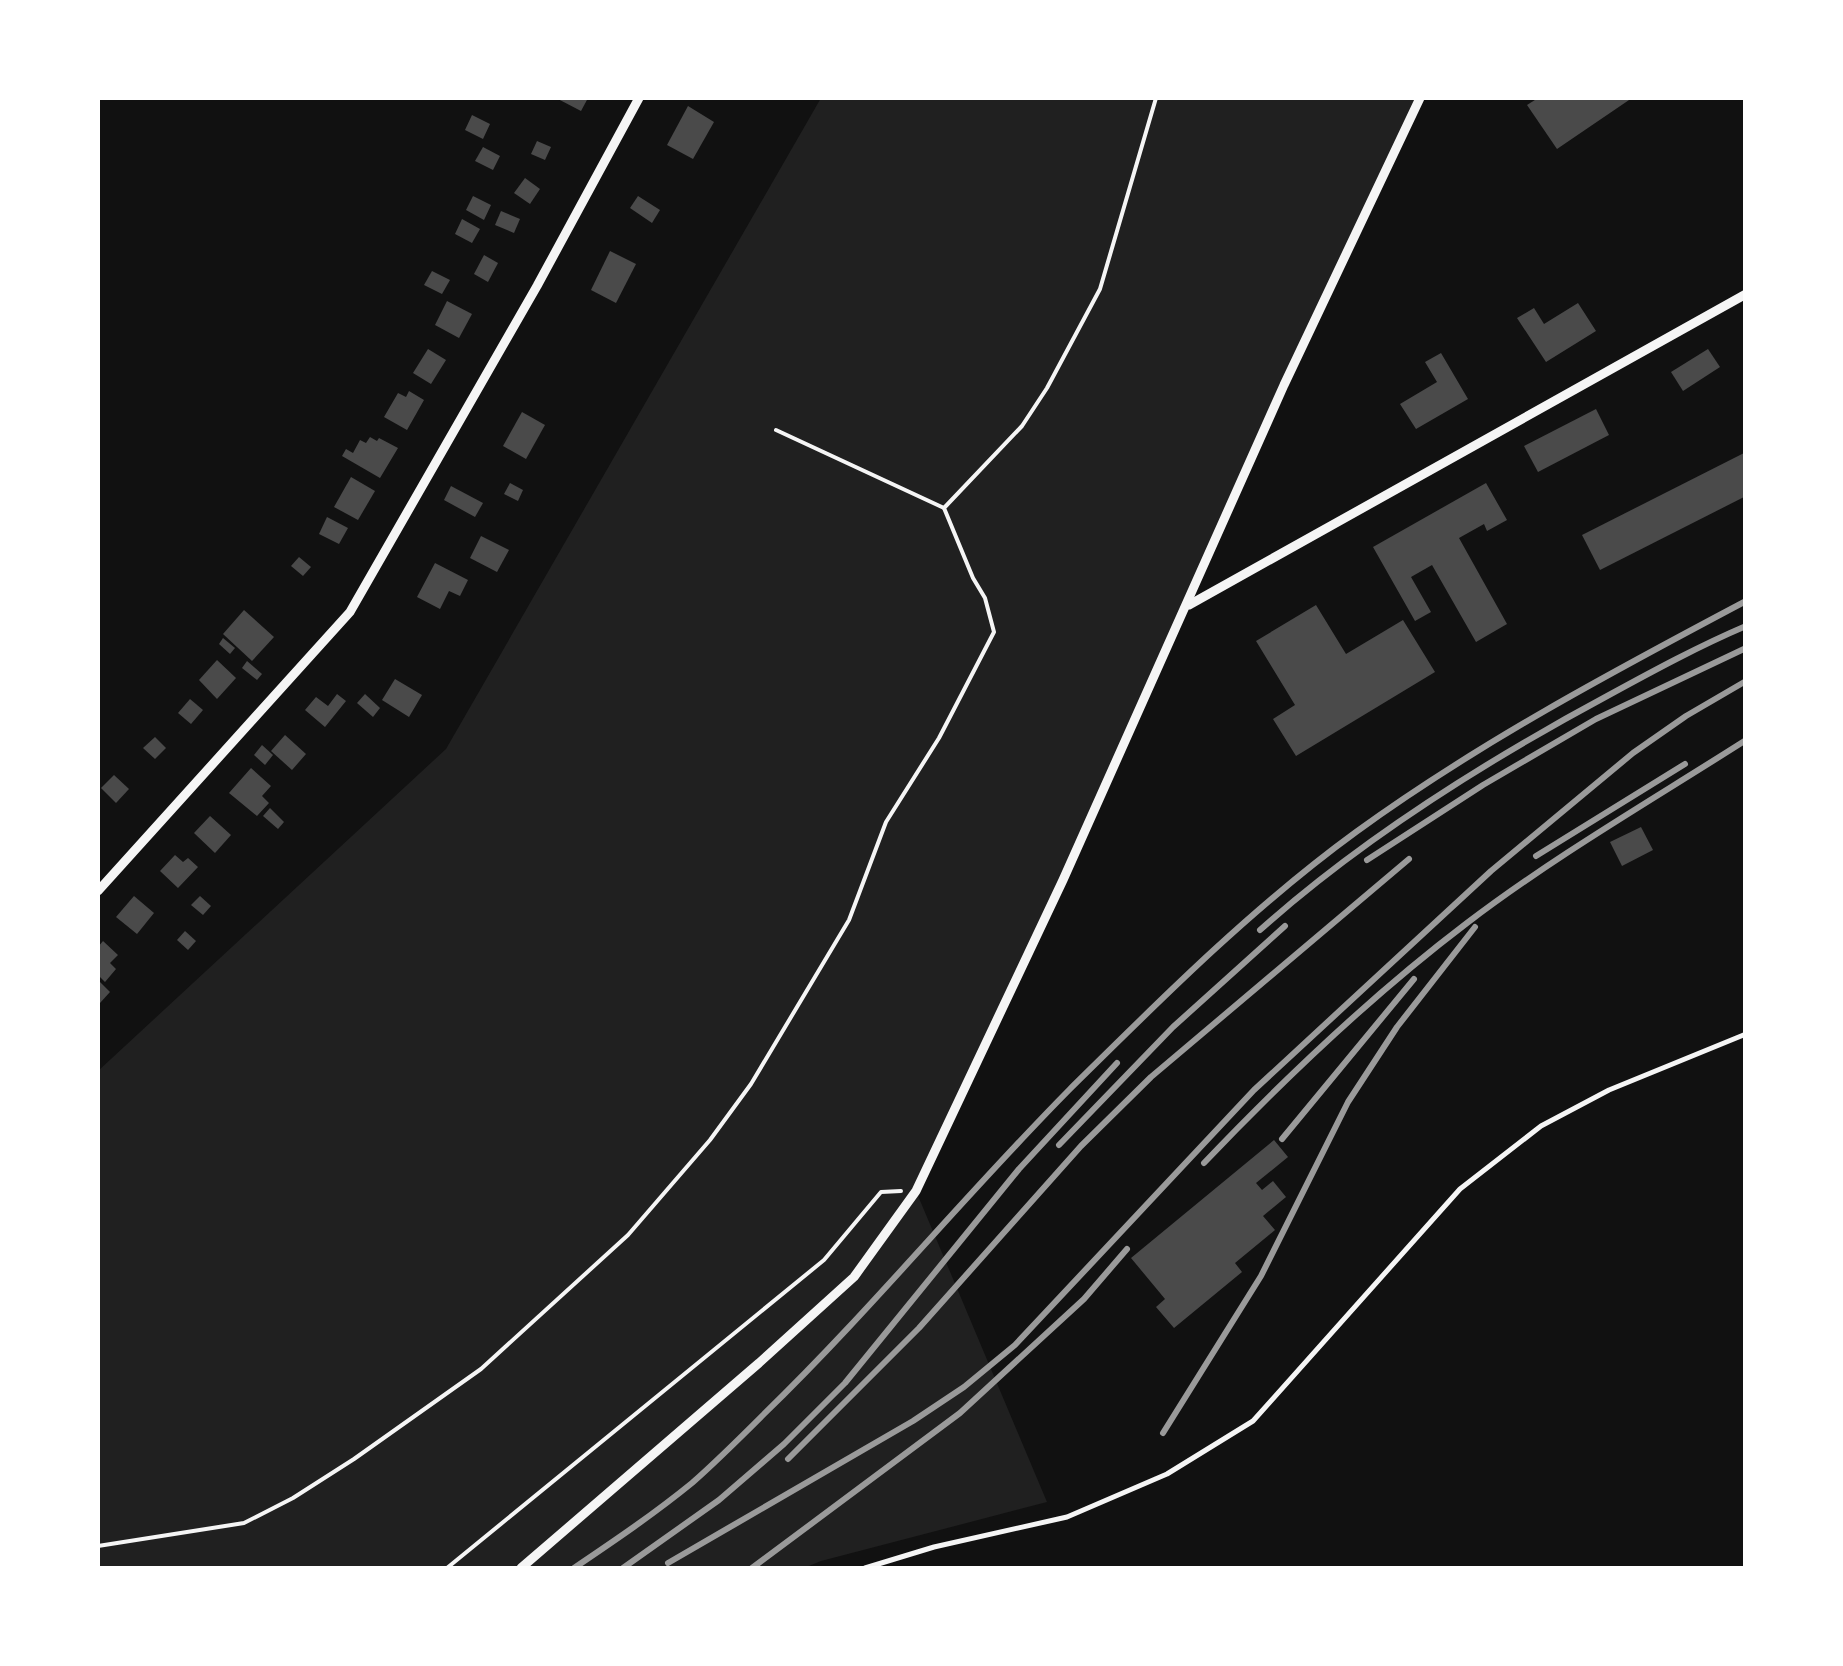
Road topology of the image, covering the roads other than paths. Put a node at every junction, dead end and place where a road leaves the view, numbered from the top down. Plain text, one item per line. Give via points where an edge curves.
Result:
1 (639, 98) edge
2 (1420, 98) edge
3 (1746, 294) edge
4 (1187, 606) junction
5 (98, 891) edge
6 (1746, 1034) edge
7 (521, 1568) edge
8 (866, 1568) edge

1 - 5 street via 350,612
2 - 4 street
3 - 4 street
4 - 7 street via 916,1191 854,1277
6 - 8 lane via 1609,1090 1527,1136 1460,1189 1253,1420 1182,1465 1066,1517

